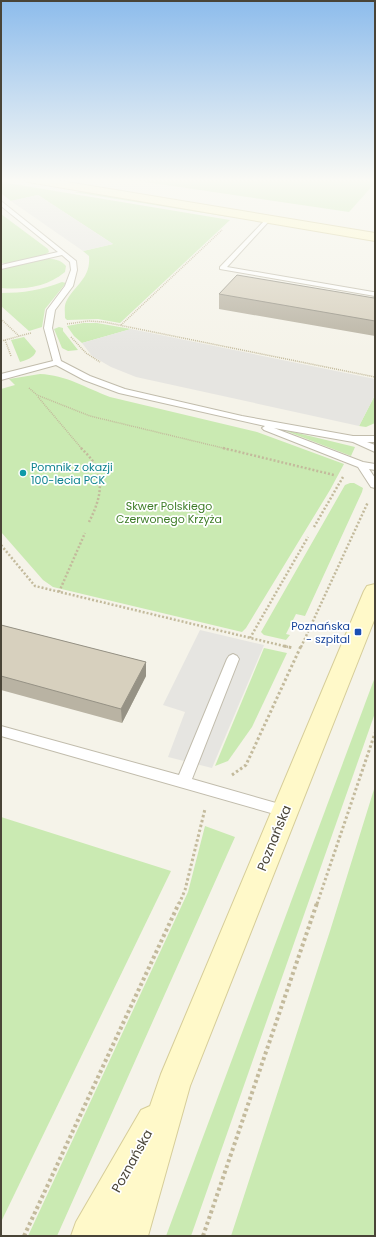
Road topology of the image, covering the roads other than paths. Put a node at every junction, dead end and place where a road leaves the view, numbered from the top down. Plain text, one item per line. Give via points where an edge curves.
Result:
1 (42, 237) edge
2 (251, 237) edge
3 (63, 253) junction
4 (1, 267) edge
5 (373, 294) dead end
6 (57, 362) junction
7 (1, 377) edge
8 (242, 419) junction
9 (353, 439) junction
10 (375, 439) edge
11 (375, 449) edge
12 (361, 465) junction
13 (375, 468) edge
14 (375, 486) edge
15 (375, 591) edge
16 (233, 659) dead end
17 (1, 731) edge
18 (184, 782) junction
19 (285, 811) junction
20 (174, 1086) junction
21 (90, 1236) edge
22 (129, 1236) edge

1 - 3 lane
2 - 5 lane via 222,268
3 - 4 lane
3 - 6 lane via 72,261 74,270 69,286 50,310 48,328
6 - 7 lane
6 - 8 lane via 87,378 122,391
8 - 9 lane
8 - 12 lane
9 - 10 lane
9 - 11 lane
12 - 13 lane
12 - 14 lane
15 - 19 street, Poznańska
16 - 18 lane
17 - 18 lane
18 - 19 lane
19 - 20 street, Poznańska
20 - 21 street, Poznańska
20 - 22 street, Poznańska

